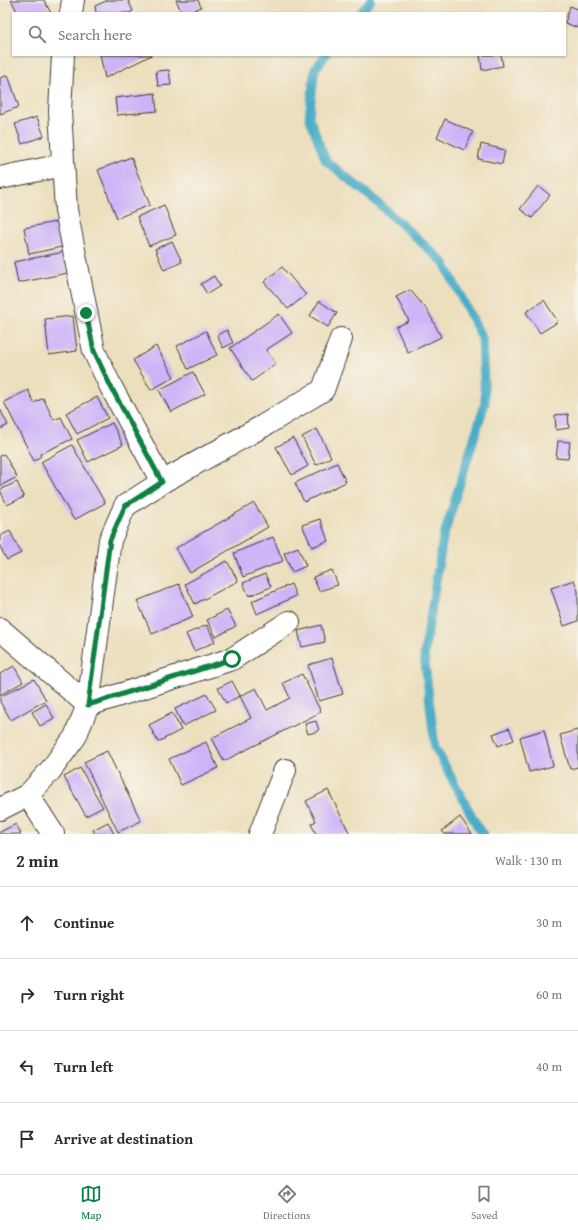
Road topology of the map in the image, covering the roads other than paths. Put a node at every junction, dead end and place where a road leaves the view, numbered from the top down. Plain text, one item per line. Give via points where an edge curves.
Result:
1 (73, 0) edge
2 (71, 12) edge
3 (63, 56) edge
4 (63, 165) junction
5 (0, 178) edge
6 (341, 339) dead end
7 (162, 482) junction
8 (289, 622) dead end
9 (0, 629) edge
10 (88, 705) junction
11 (285, 770) dead end
12 (28, 795) junction
13 (0, 809) edge
14 (53, 834) edge
15 (260, 834) edge

1 - 2 street
3 - 4 street via 60,111
4 - 5 street
4 - 7 street via 66,210 94,351
6 - 7 street via 323,390
7 - 10 street via 125,506 110,540
8 - 10 street via 232,659
9 - 10 street
10 - 12 street via 75,737
11 - 15 street
12 - 13 street
12 - 14 street

